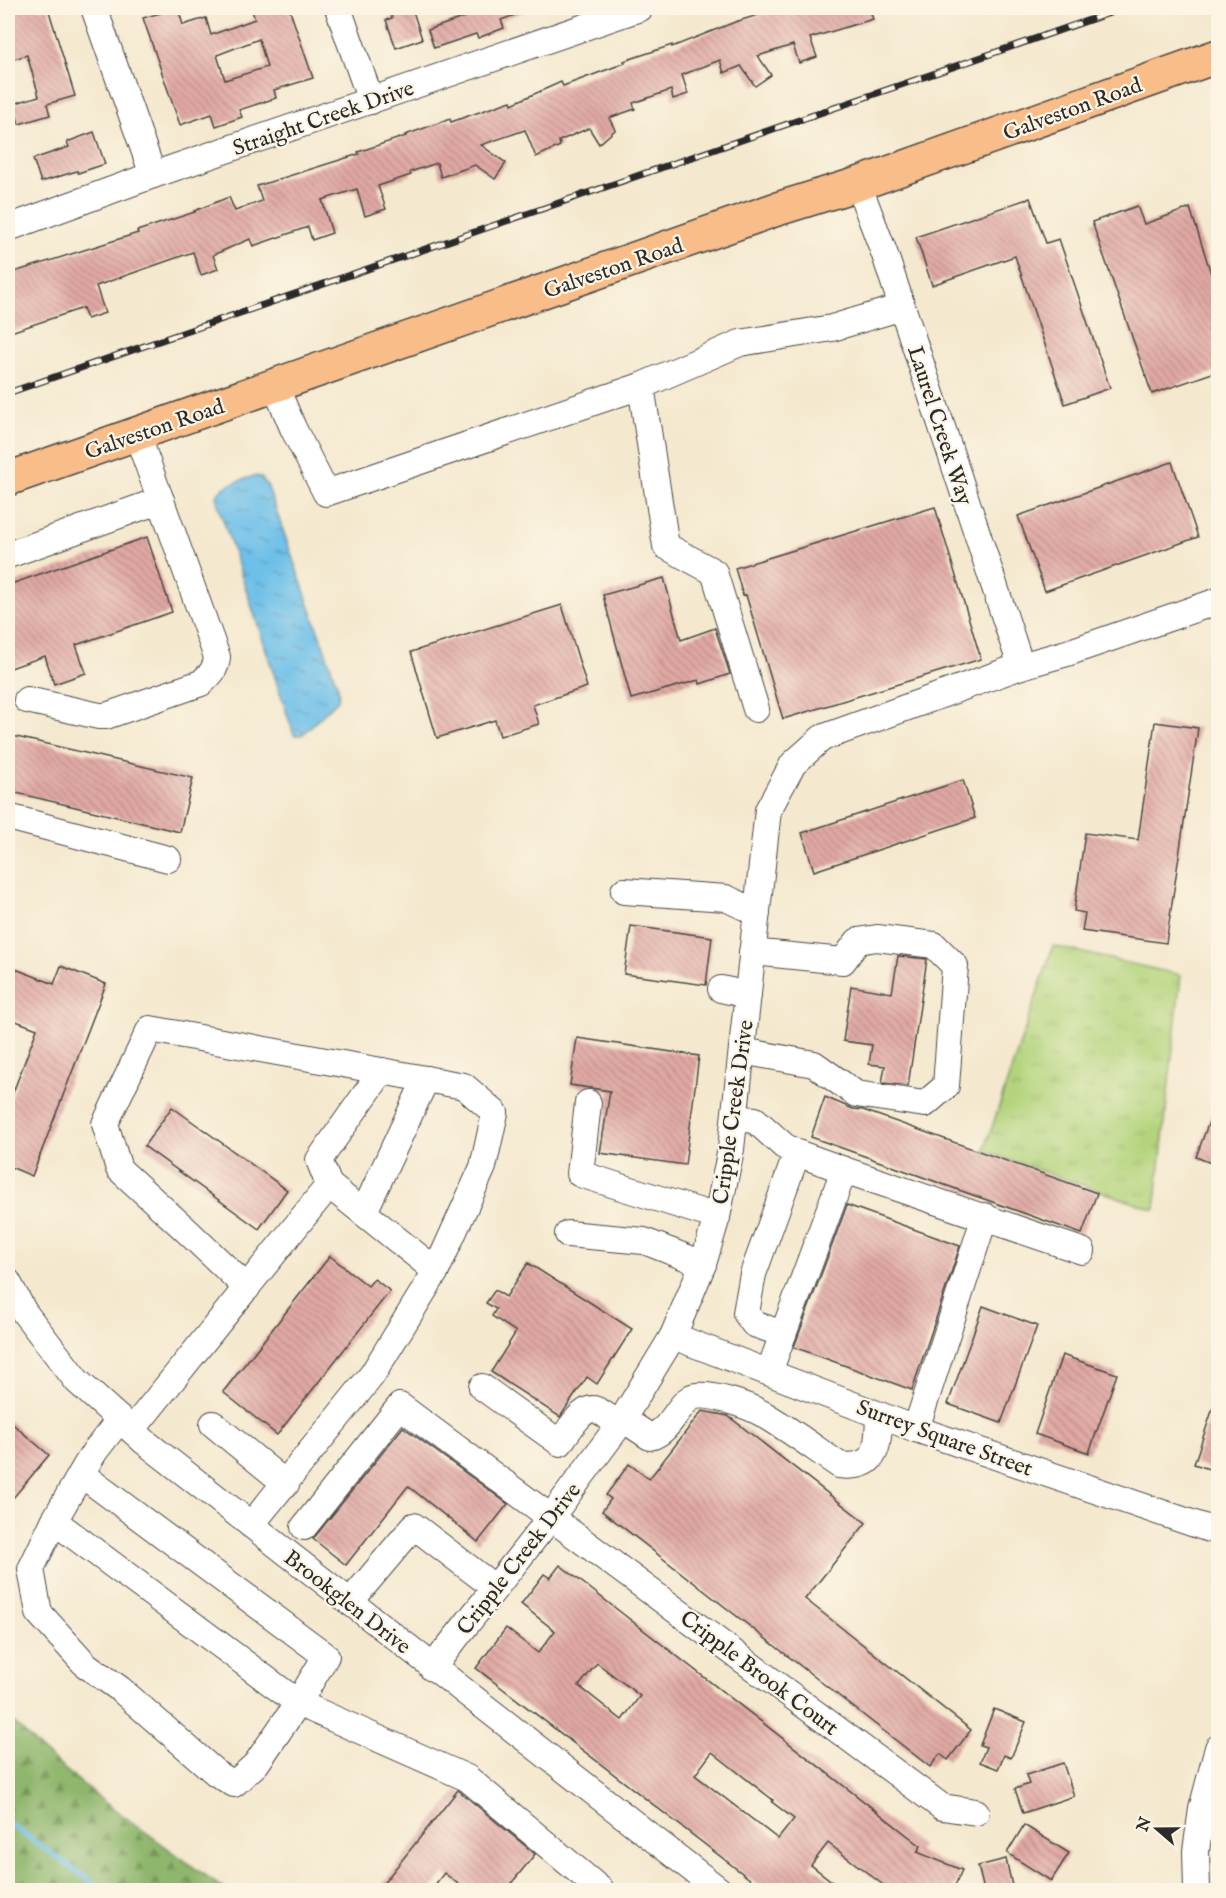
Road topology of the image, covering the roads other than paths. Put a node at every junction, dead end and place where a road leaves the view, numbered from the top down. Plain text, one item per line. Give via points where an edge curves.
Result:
1 (94, 8) edge
2 (338, 8) edge
3 (640, 8) edge
4 (590, 16) edge
5 (1218, 56) edge
6 (371, 100) junction
7 (153, 175) junction
8 (858, 184) junction
9 (8, 228) edge
10 (902, 307) junction
11 (275, 385) junction
12 (641, 386) junction
13 (137, 434) junction
14 (8, 479) edge
15 (161, 500) junction
16 (8, 555) edge
17 (1218, 601) edge
18 (1021, 666) junction
19 (27, 700) dead end
20 (756, 709) dead end
21 (8, 817) edge
22 (168, 859) dead end
23 (624, 891) dead end
24 (757, 913) junction
25 (753, 952) junction
26 (721, 988) dead end
27 (748, 995) junction
28 (742, 1052) junction
29 (382, 1071) junction
30 (426, 1079) junction
31 (588, 1103) dead end
32 (735, 1118) junction
33 (797, 1153) junction
34 (844, 1170) junction
35 (330, 1185) junction
36 (363, 1212) junction
37 (717, 1216) junction
38 (985, 1216) junction
39 (568, 1234) dead end
40 (1082, 1251) dead end
41 (703, 1264) junction
42 (436, 1271) junction
43 (8, 1282) edge
44 (247, 1288) junction
45 (783, 1334) junction
46 (674, 1336) junction
47 (774, 1374) junction
48 (482, 1387) dead end
49 (761, 1413) junction
50 (879, 1415) junction
51 (621, 1422) junction
52 (213, 1424) dead end
53 (126, 1425) junction
54 (916, 1429) junction
55 (81, 1474) junction
56 (286, 1484) junction
57 (551, 1517) junction
58 (54, 1521) junction
59 (251, 1525) junction
60 (304, 1527) dead end
61 (1218, 1532) edge
62 (495, 1588) junction
63 (350, 1602) junction
64 (432, 1668) junction
65 (298, 1704) junction
66 (1218, 1748) edge
67 (976, 1812) dead end
68 (601, 1890) edge
69 (719, 1890) edge
70 (1197, 1890) edge

1 - 7 street
2 - 6 street
3 - 4 street, Straight Creek Drive
4 - 6 street, Straight Creek Drive
5 - 8 main road, Galveston Road
6 - 7 street, Straight Creek Drive
7 - 9 street, Straight Creek Drive
8 - 10 street, Laurel Creek Way
8 - 11 main road, Galveston Road
10 - 12 street via 832,328 740,343
10 - 18 street, Laurel Creek Way
11 - 12 street via 326,493
11 - 13 main road, Galveston Road
12 - 20 street via 666,546 714,572
13 - 14 main road, Galveston Road
13 - 15 street
15 - 16 street
15 - 19 street via 217,657 211,674 201,683 106,716
17 - 18 street, Cripple Creek Drive
18 - 24 street, Cripple Creek Drive via 822,738 793,764 768,810
21 - 22 street
23 - 24 street via 726,898
24 - 25 street, Cripple Creek Drive
25 - 27 street, Cripple Creek Drive
25 - 28 street via 843,961 858,941 877,938 934,945 955,966 946,1086 925,1104 856,1094 814,1064
26 - 27 street
27 - 28 street, Cripple Creek Drive
28 - 32 street, Cripple Creek Drive
29 - 30 street
29 - 35 street via 319,1160
29 - 44 street via 150,1029 105,1124 119,1169
30 - 36 street
30 - 42 street via 464,1086 495,1113 483,1167
31 - 37 street via 580,1174
32 - 33 street via 755,1120
32 - 37 street, Cripple Creek Drive
33 - 34 street
33 - 45 street via 753,1274 746,1312 754,1324
34 - 38 street
34 - 45 street
35 - 36 street
35 - 44 street
36 - 42 street
37 - 41 street, Cripple Creek Drive
38 - 40 street
38 - 54 street
39 - 41 street via 644,1241
41 - 46 street, Cripple Creek Drive
42 - 56 street via 372,1375
43 - 53 street, Brookglen Drive via 24,1312 77,1381
44 - 53 street
45 - 47 street
46 - 47 street, Surrey Square Street
46 - 51 street, Cripple Creek Drive
47 - 49 street
47 - 50 street, Surrey Square Street
48 - 51 street via 560,1443 589,1409
49 - 50 street via 839,1465 853,1467 867,1462 874,1454
49 - 51 street via 702,1395 691,1398 658,1435 650,1437
50 - 54 street, Surrey Square Street
51 - 57 street, Cripple Creek Drive
52 - 56 street
53 - 55 street via 95,1451
53 - 59 street, Brookglen Drive
54 - 61 street, Surrey Square Street
55 - 58 street
55 - 65 street via 326,1656
56 - 59 street
57 - 60 street, Cripple Brook Court via 400,1406
57 - 62 street, Cripple Creek Drive
57 - 67 street, Cripple Brook Court via 942,1807
58 - 65 street
58 - 65 street via 31,1569 39,1613 86,1665 120,1689 216,1773 234,1784 256,1764
59 - 63 street, Brookglen Drive
62 - 63 street via 414,1526
62 - 64 street, Cripple Creek Drive
63 - 64 street, Brookglen Drive
64 - 69 street, Brookglen Drive
65 - 68 street via 467,1778
66 - 70 street via 1202,1809 1196,1851

